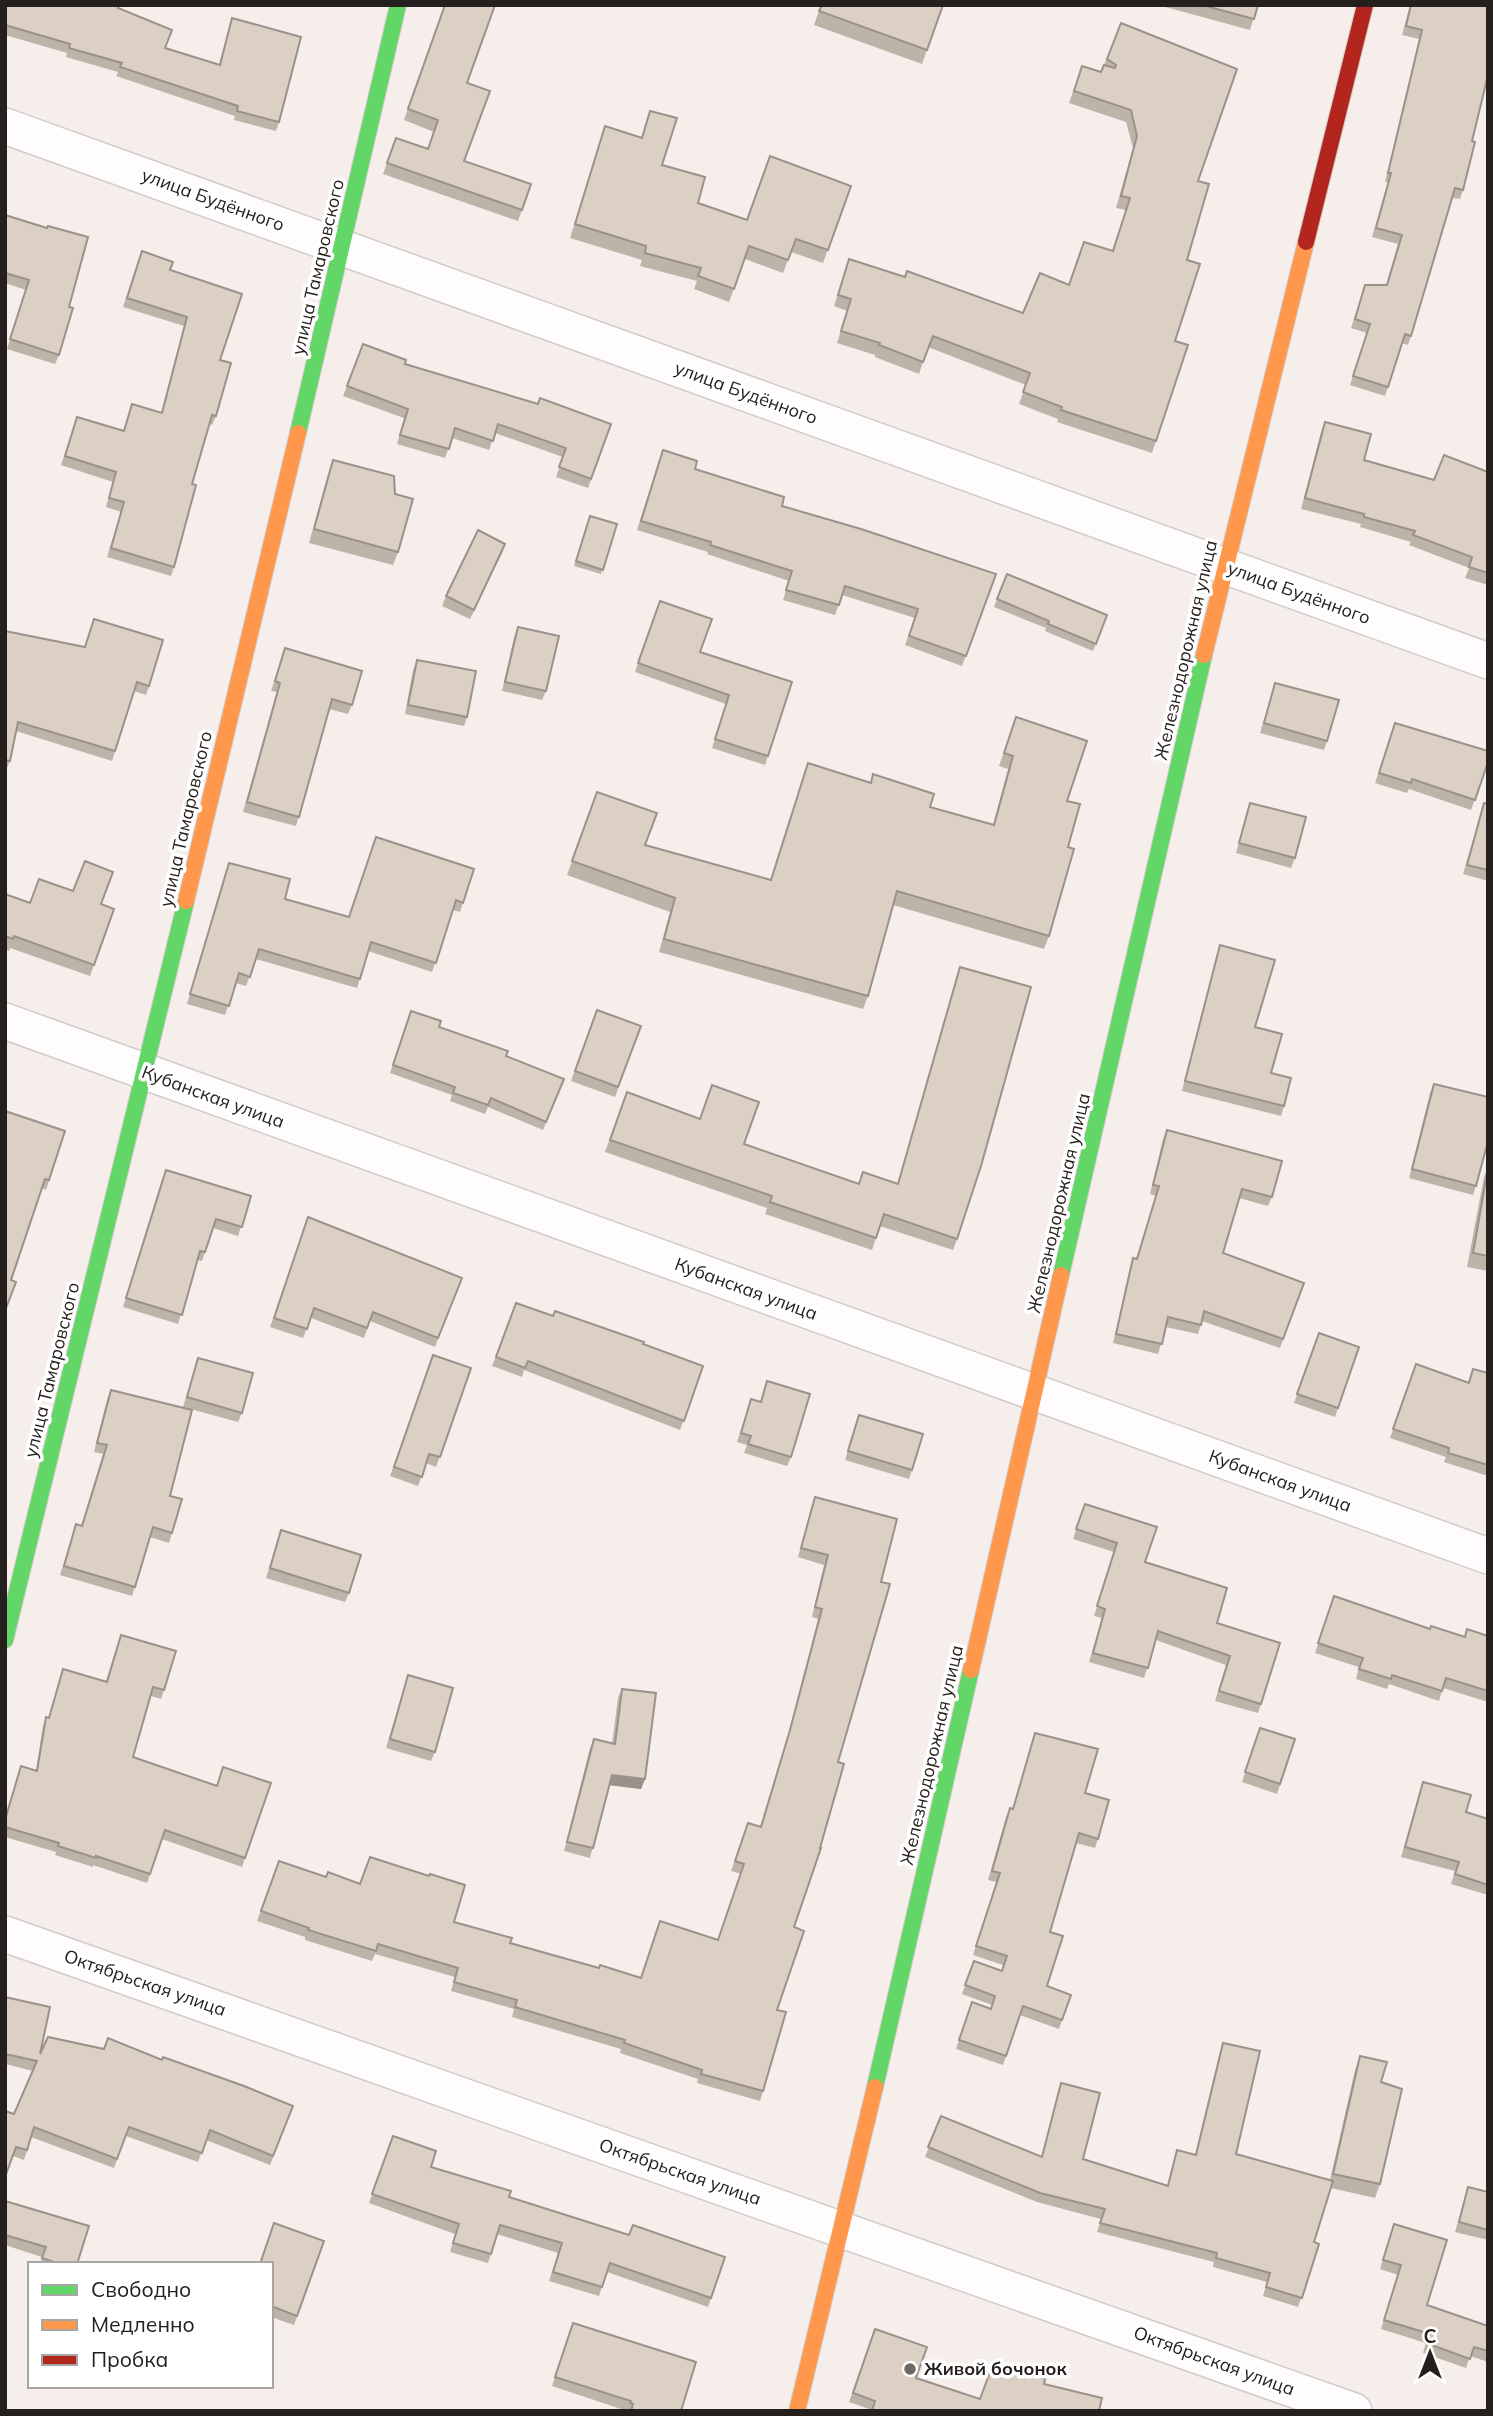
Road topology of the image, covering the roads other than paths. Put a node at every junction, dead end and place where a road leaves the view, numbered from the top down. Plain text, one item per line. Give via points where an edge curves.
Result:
1 (398, 5) edge
2 (1365, 5) edge
3 (5, 126) edge
4 (343, 247) junction
5 (1224, 567) junction
6 (1488, 660) edge
7 (5, 1021) edge
8 (145, 1073) junction
9 (1035, 1393) junction
10 (1488, 1556) edge
11 (5, 1640) edge
12 (5, 1934) edge
13 (842, 2229) junction
14 (797, 2411) edge
15 (1354, 2411) edge

1 - 4 street, улица Тамаровского
2 - 5 street, Железнодорожная улица
3 - 4 street, улица Будённого
4 - 5 street, улица Будённого
4 - 8 street, улица Тамаровского
5 - 6 street, улица Будённого
5 - 9 street, Железнодорожная улица
7 - 8 street, Кубанская улица
8 - 9 street, Кубанская улица
8 - 11 street, улица Тамаровского
9 - 10 street, Кубанская улица
9 - 13 street, Железнодорожная улица
12 - 13 street, Октябрьская улица
13 - 14 street, Железнодорожная улица
13 - 15 street, Октябрьская улица

